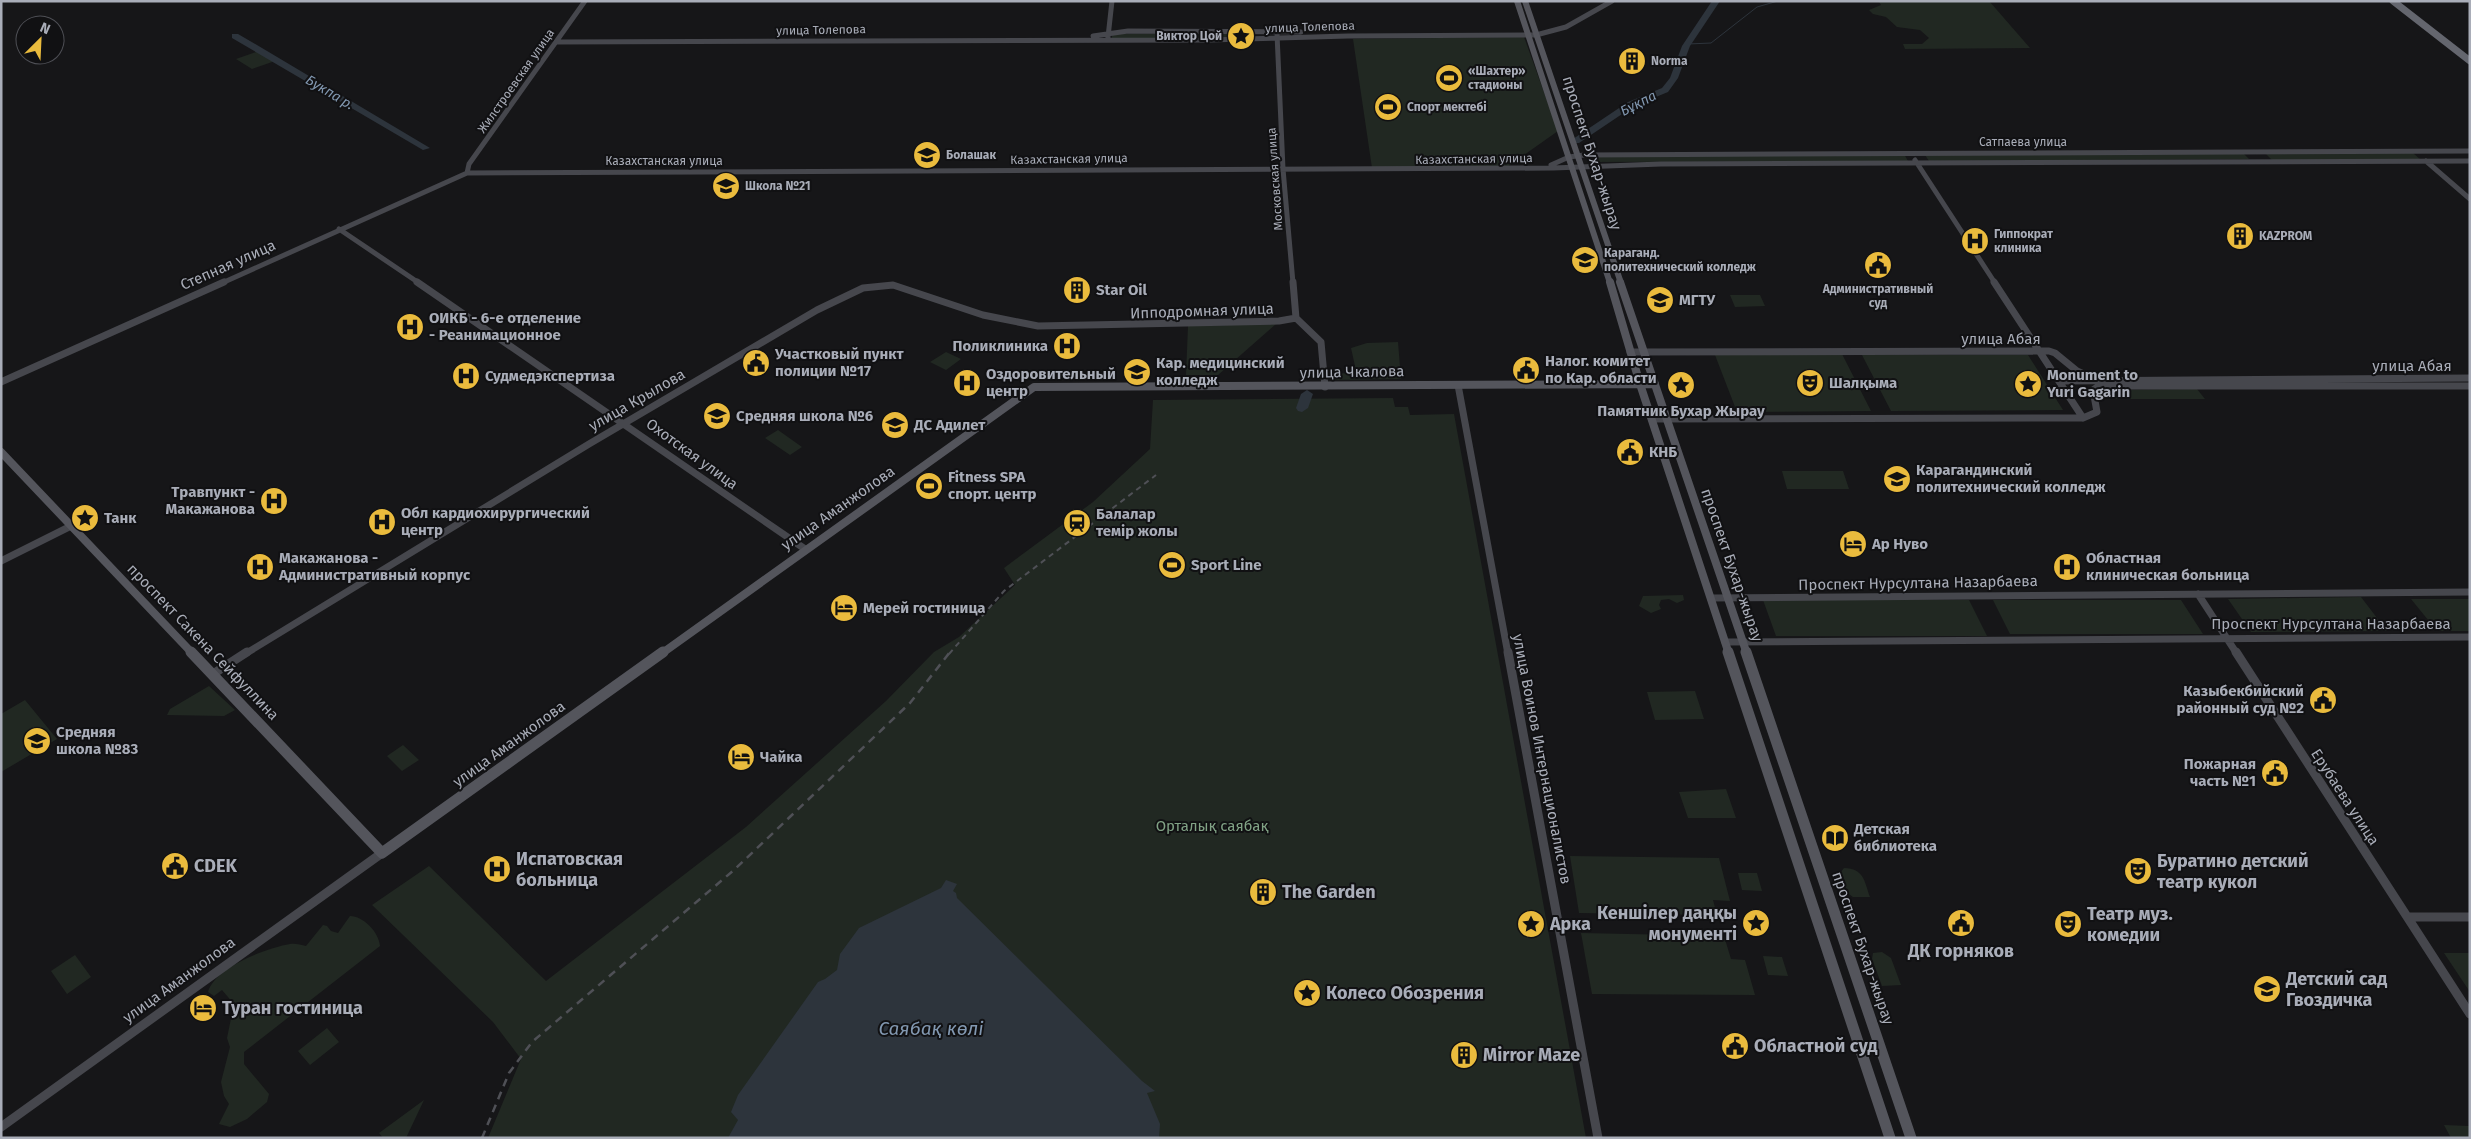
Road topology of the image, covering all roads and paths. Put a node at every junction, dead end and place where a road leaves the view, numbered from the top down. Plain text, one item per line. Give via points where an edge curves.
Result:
1 (585, 1) edge
2 (1112, 1) edge
3 (1517, 1) edge
4 (1525, 1) edge
5 (1612, 1) edge
6 (2393, 1) edge
7 (1108, 33) junction
8 (1531, 33) junction
9 (1277, 35) junction
10 (1086, 39) junction
11 (1109, 39) junction
12 (556, 42) junction
13 (2470, 61) edge
14 (2416, 151) junction
15 (2470, 151) edge
16 (1910, 153) junction
17 (1573, 156) junction
18 (2470, 161) edge
19 (2427, 162) junction
20 (1917, 163) junction
21 (1577, 167) junction
22 (1531, 168) junction
23 (1283, 169) junction
24 (466, 173) junction
25 (2470, 199) edge
26 (339, 229) junction
27 (1296, 318) junction
28 (1109, 326) joint
29 (2041, 351) junction
30 (1630, 352) junction
31 (1644, 352) junction
32 (2470, 378) edge
33 (1, 382) edge
34 (2099, 383) junction
35 (1640, 384) junction
36 (1655, 384) junction
37 (2062, 384) junction
38 (1458, 385) junction
39 (1325, 386) junction
40 (2470, 386) edge
41 (1034, 388) joint
42 (2083, 418) junction
43 (1667, 419) junction
44 (1652, 420) junction
45 (625, 423) junction
46 (1, 452) edge
47 (71, 526) junction
48 (806, 549) junction
49 (1, 561) edge
50 (2470, 592) edge
51 (2198, 594) junction
52 (1712, 598) junction
53 (1727, 598) junction
54 (2470, 637) edge
55 (2225, 638) junction
56 (1725, 642) junction
57 (1742, 642) junction
58 (213, 674) junction
59 (382, 853) junction
60 (2408, 917) junction
61 (2470, 917) edge
62 (2470, 1014) edge
63 (1, 1127) edge
64 (1598, 1138) edge
65 (1890, 1138) edge
66 (1911, 1138) edge

1 - 12 main road, Жилстроевская улица
2 - 7 main road
3 - 8 main road, проспект Бухар-жырау
4 - 8 main road, проспект Бухар-жырау
5 - 8 main road, улица Толепова via 1566,27
6 - 13 highway
7 - 9 main road, улица Толепова
7 - 10 main road, улица Толепова
7 - 11 main road
8 - 9 main road, улица Толепова
8 - 17 main road, проспект Бухар-жырау
9 - 11 main road, улица Толепова
9 - 23 main road, Московская улица
10 - 11 main road, улица Толепова
10 - 12 main road, улица Толепова
12 - 24 main road, Жилстроевская улица via 469,164
14 - 15 main road, Сатпаева улица
14 - 16 main road, Сатпаева улица
14 - 19 main road
16 - 17 main road, Сатпаева улица
16 - 20 main road
17 - 21 main road, проспект Бухар-жырау
17 - 22 main road via 1556,164
18 - 19 main road, Сатпаева улица
19 - 20 main road, Сатпаева улица
19 - 25 main road
20 - 21 main road, Сатпаева улица
20 - 29 main road
21 - 22 main road, Казахстанская улица
21 - 30 main road, проспект Бухар-жырау
21 - 31 main road, проспект Бухар-жырау
22 - 23 main road, Казахстанская улица
23 - 24 main road, Казахстанская улица
23 - 27 main road, Московская улица
24 - 26 main road, Степная улица
26 - 33 main road, Степная улица
26 - 45 main road, Охотская улица
27 - 28 main road, Ипподромная улица
27 - 39 main road via 1321,342
28 - 45 main road, улица Крылова via 1018,324 893,285 868,286 835,300
29 - 31 main road, улица Абая
29 - 34 main road, улица Абая via 2055,353
29 - 37 main road
30 - 31 main road, улица Абая
30 - 35 main road, проспект Бухар-жырау
31 - 36 main road, проспект Бухар-жырау
32 - 34 main road, улица Абая via 2173,379
34 - 37 main road
34 - 40 main road, улица Абая
34 - 42 main road via 2094,390 2097,412
35 - 36 main road, улица Чкалова
35 - 38 main road, улица Чкалова
35 - 44 main road, проспект Бухар-жырау
36 - 43 main road, проспект Бухар-жырау
37 - 42 main road
38 - 39 main road, улица Чкалова
38 - 64 main road, улица Воинов Интернационалистов
39 - 41 main road, улица Чкалова
41 - 48 main road, улица Аманжолова
42 - 43 main road
43 - 44 main road
43 - 53 main road, проспект Бухар-жырау
44 - 52 main road, проспект Бухар-жырау
45 - 48 main road, Охотская улица via 706,483
45 - 58 main road, улица Крылова via 311,611
46 - 47 main road, проспект Сакена Сейфуллина
47 - 49 main road
47 - 58 main road, проспект Сакена Сейфуллина
48 - 59 main road, улица Аманжолова
50 - 51 main road, Проспект Нурсултана Назарбаева
51 - 53 main road, Проспект Нурсултана Назарбаева
51 - 55 main road, Ерубаева улица
52 - 53 main road, Проспект Нурсултана Назарбаева
52 - 56 main road, проспект Бухар-жырау
53 - 57 main road, проспект Бухар-жырау
54 - 55 main road, Проспект Нурсултана Назарбаева
55 - 57 main road, Проспект Нурсултана Назарбаева
55 - 60 main road, Ерубаева улица
56 - 57 main road, Проспект Нурсултана Назарбаева
56 - 65 main road, проспект Бухар-жырау
57 - 66 main road, проспект Бухар-жырау
58 - 59 main road, проспект Сакена Сейфуллина
59 - 63 main road, улица Аманжолова
60 - 61 main road
60 - 62 main road, Ерубаева улица

